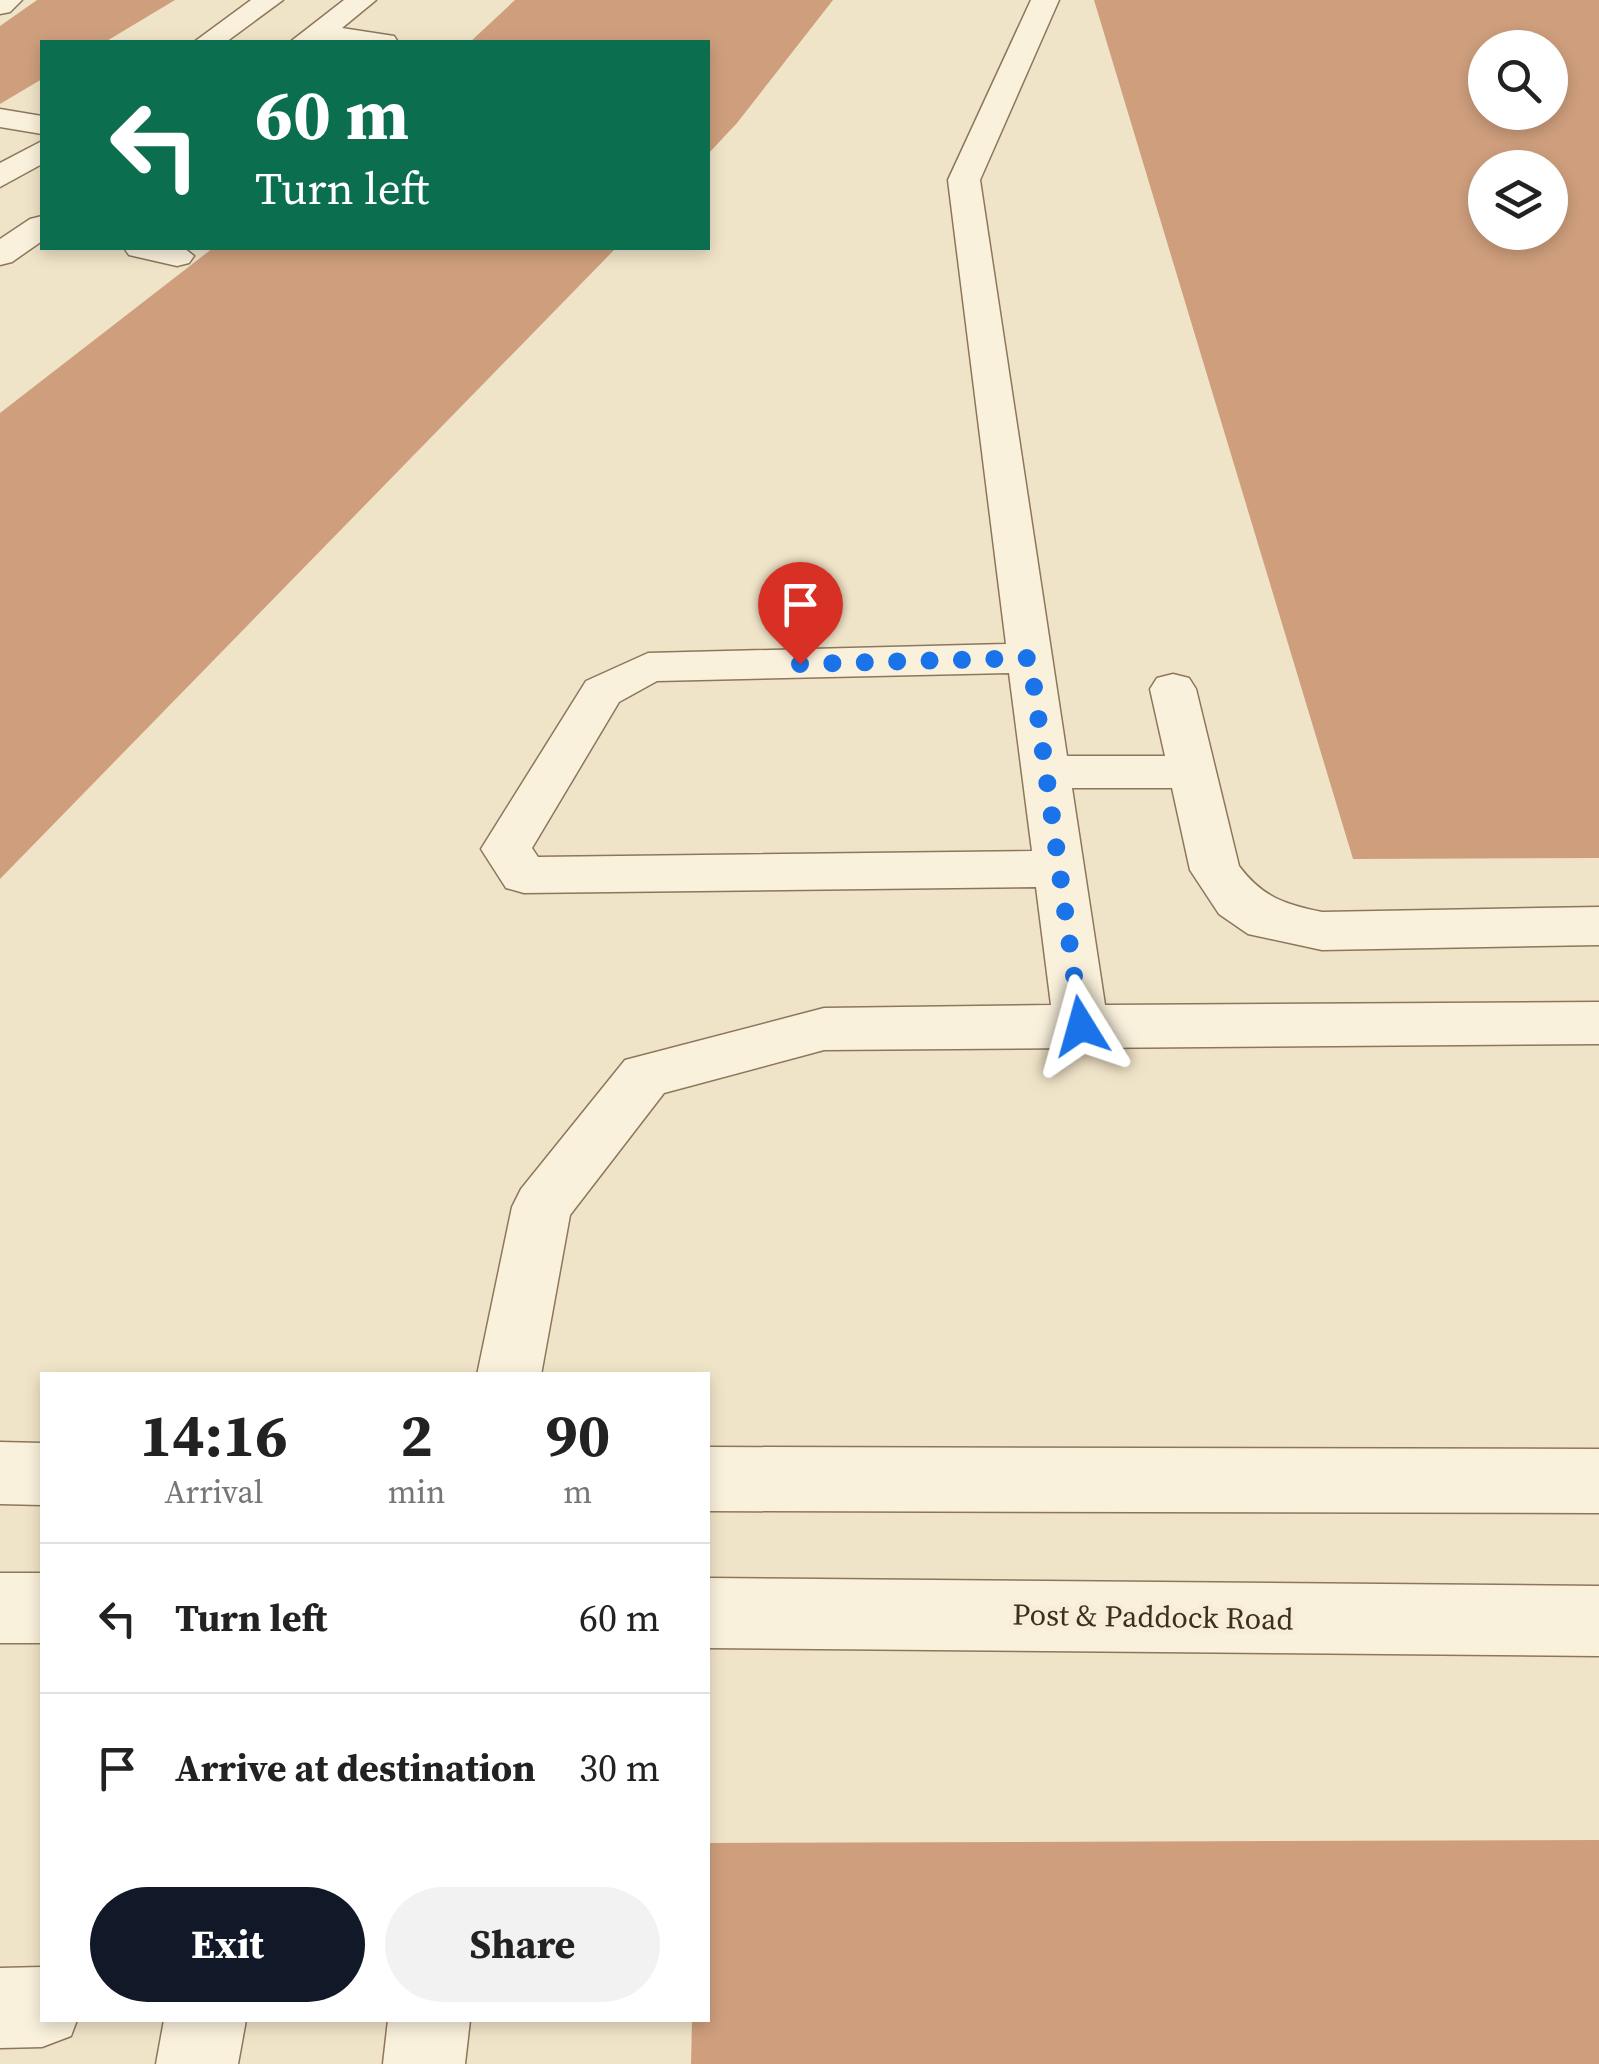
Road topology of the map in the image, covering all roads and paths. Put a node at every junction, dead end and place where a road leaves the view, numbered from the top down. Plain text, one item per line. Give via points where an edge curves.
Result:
1 (8, 0) edge
2 (270, 0) edge
3 (362, 0) edge
4 (1044, 0) edge
5 (0, 6) edge
6 (310, 38) edge
7 (211, 40) edge
8 (347, 40) edge
9 (0, 118) edge
10 (40, 125) edge
11 (40, 151) edge
12 (0, 178) edge
13 (40, 227) edge
14 (150, 250) edge
15 (0, 255) edge
16 (177, 256) dead end
17 (1030, 658) junction
18 (1173, 689) dead end
19 (1046, 772) junction
20 (1193, 772) junction
21 (1059, 869) junction
22 (1599, 926) edge
23 (1599, 1023) edge
24 (1081, 1026) junction
25 (511, 1372) edge
26 (0, 1473) edge
27 (40, 1474) edge
28 (710, 1479) edge
29 (1599, 1481) edge
30 (0, 1608) edge
31 (40, 1608) edge
32 (710, 1613) edge
33 (1599, 1622) edge
34 (40, 2007) edge
35 (0, 2008) edge
36 (206, 2022) edge
37 (428, 2022) edge
38 (197, 2064) edge
39 (424, 2064) edge

1 - 5 street
2 - 7 street
3 - 6 street
4 - 17 street via 964,180
6 - 8 street
9 - 10 street
11 - 12 street
13 - 15 street
14 - 16 street
17 - 19 street
17 - 21 street via 648,667 602,692 506,849 524,875
18 - 20 street
19 - 20 street
19 - 21 street
20 - 22 street via 1215,870 1236,902 1266,920 1322,931
21 - 24 street
23 - 24 street
24 - 25 street via 824,1029 645,1076 542,1206
26 - 27 street
28 - 29 street
30 - 31 street
32 - 33 street, Post & Paddock Road
34 - 35 street
36 - 38 street
37 - 39 street

